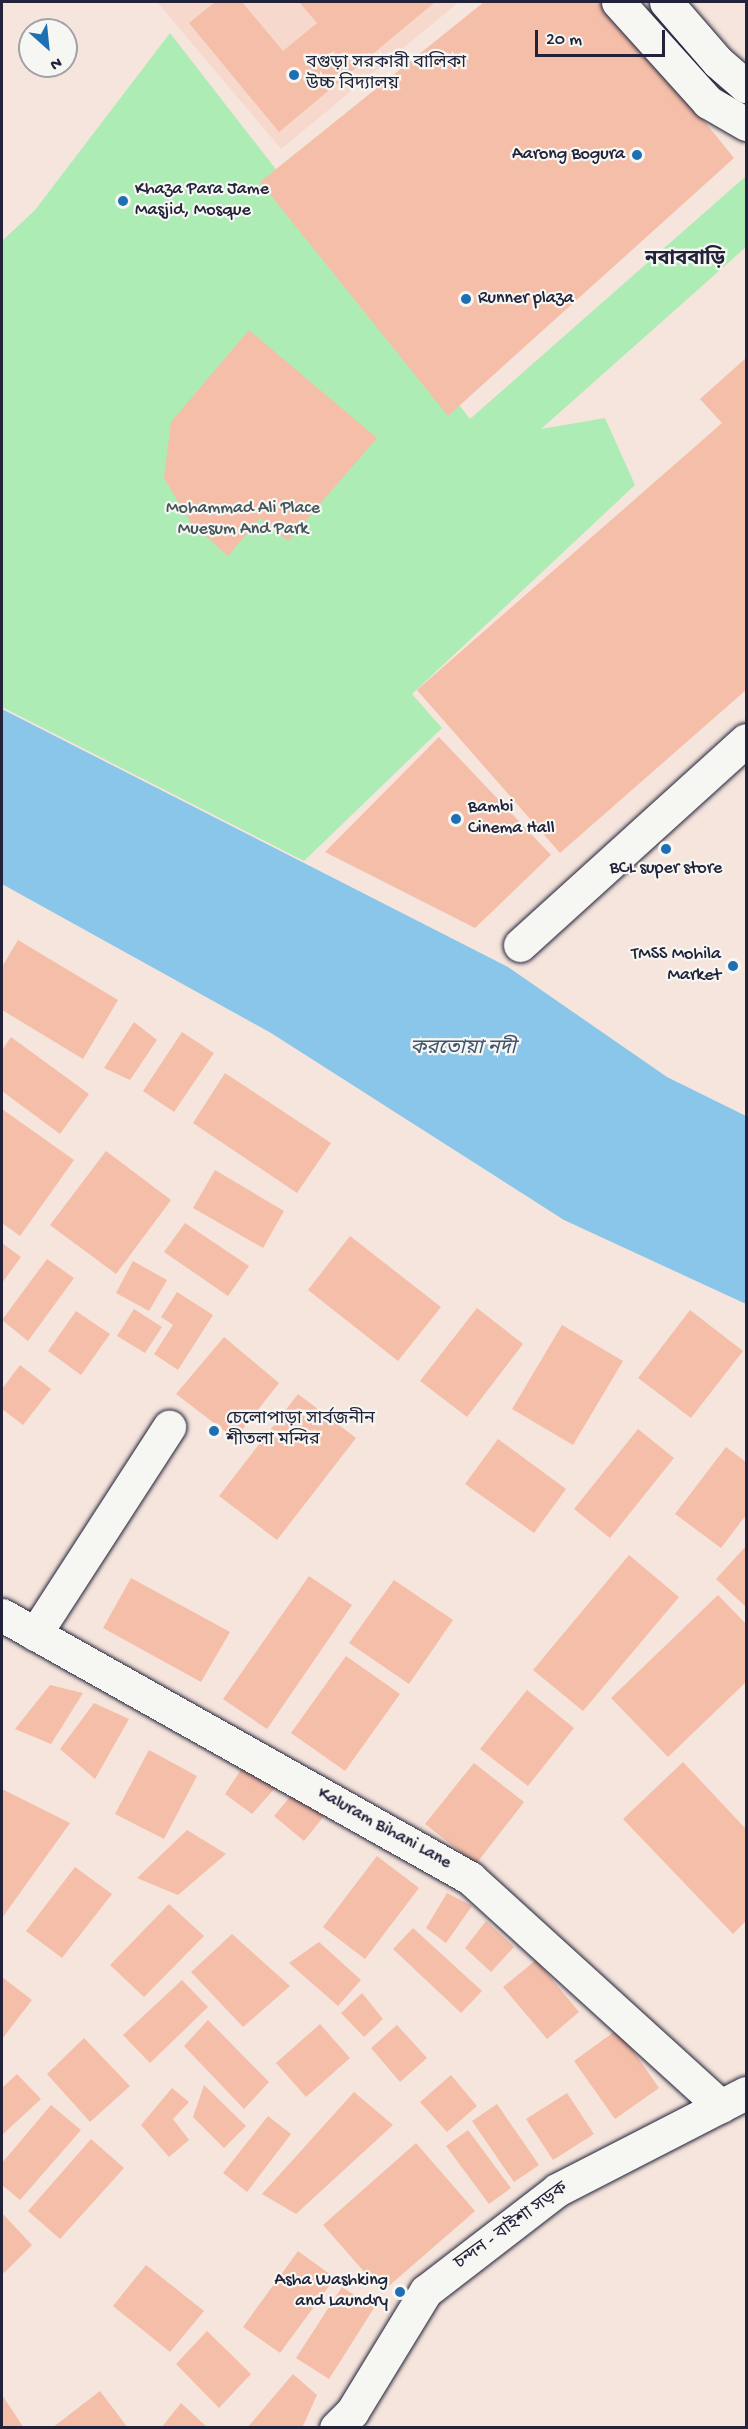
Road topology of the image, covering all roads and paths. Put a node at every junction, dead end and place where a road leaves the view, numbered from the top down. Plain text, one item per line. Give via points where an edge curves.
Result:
1 (618, 2) edge
2 (666, 2) edge
3 (746, 83) edge
4 (747, 124) edge
5 (747, 740) edge
6 (520, 945) dead end
7 (169, 1427) dead end
8 (2, 1615) edge
9 (35, 1634) junction
10 (734, 2099) edge
11 (336, 2427) edge

1 - 4 street via 708,102
2 - 3 street via 718,62
5 - 6 street
7 - 9 street
8 - 9 street, Kaluram Bihani Lane
9 - 10 street, Kaluram Bihani Lane via 470,1878
10 - 11 street, চন্দন - বাইশা সড়ক via 556,2190 426,2291 352,2412

